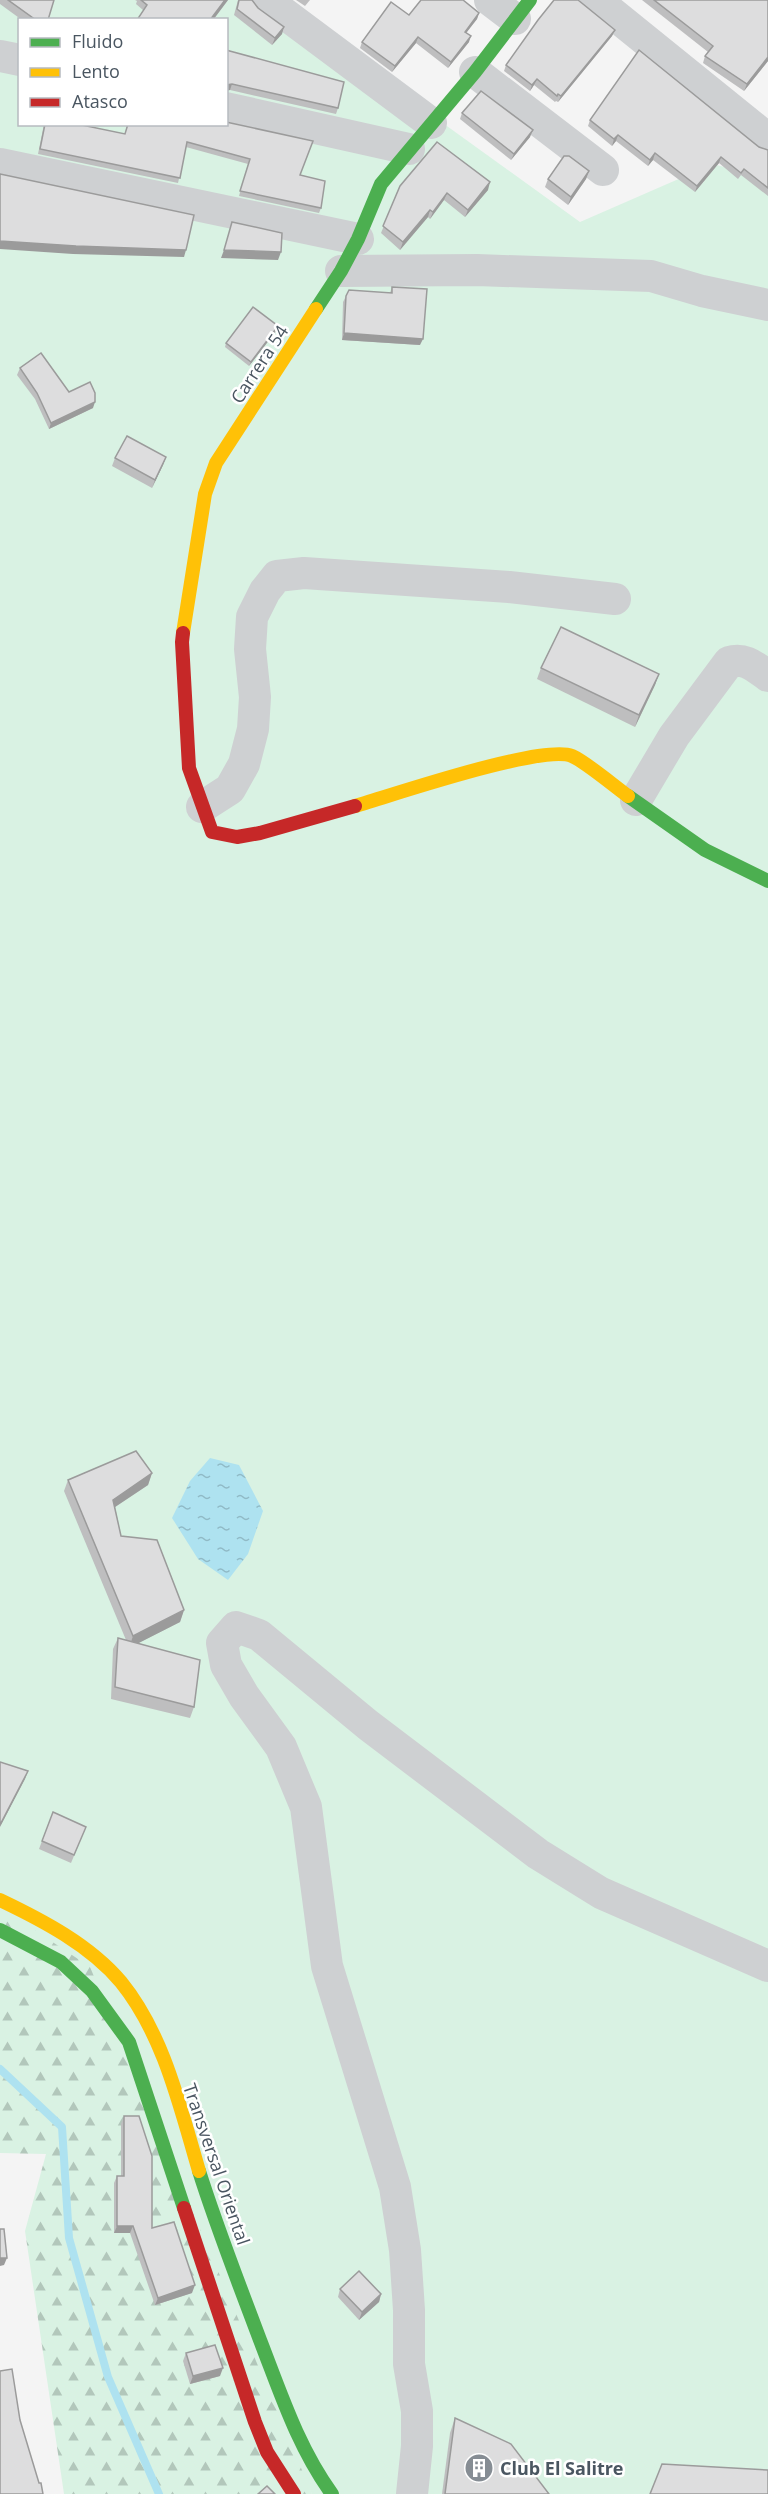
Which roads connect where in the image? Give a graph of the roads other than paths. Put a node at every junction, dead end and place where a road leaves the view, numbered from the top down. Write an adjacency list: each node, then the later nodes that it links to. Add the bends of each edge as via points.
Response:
1 (266, 0): 9 (street)
2 (490, 0): 4 (street)
3 (596, 0): 10 (street)
4 (523, 10): 7 (street, Carrera 54)
5 (0, 56): 6 (street)
6 (18, 60)
7 (475, 72): 9 (street, Carrera 54); 13 (street)
8 (228, 108): 11 (street)
9 (431, 123): 11 (street, Carrera 54)
10 (768, 138)
11 (409, 149): 14 (street, Carrera 54, via 381,184)
12 (0, 164): 14 (street)
13 (603, 170)
14 (358, 239): 15 (street, Carrera 54)
15 (341, 271): 16 (street, via 477,270 651,276); 20 (street, Carrera 54, via 216,463 205,494 182,642 189,768)
16 (768, 304)
17 (615, 599): 20 (street, via 509,587 304,573 277,576 252,617 254,729 244,764 230,789)
18 (768, 676): 19 (street, via 748,662 729,662 674,736)
19 (636, 800): 20 (street, Carrera 54, via 572,756 552,753 521,758 237,837 212,832); 21 (street, via 705,850)
20 (202, 807)
21 (768, 881)
22 (0, 1900): 26 (street, Transversal Oriental, via 92,1956 120,1982 148,2021 211,2207 297,2437)
23 (0, 1930): 25 (street, via 60,1962 97,1997 129,2042 255,2422 267,2452)
24 (768, 1966): 27 (street, via 601,1893 538,1854 259,1635 236,1627 222,1643 226,1665 281,1747 306,1807 327,1966 396,2187 405,2250 409,2364 417,2410)
25 (294, 2494)
26 (332, 2494)
27 (412, 2494)

